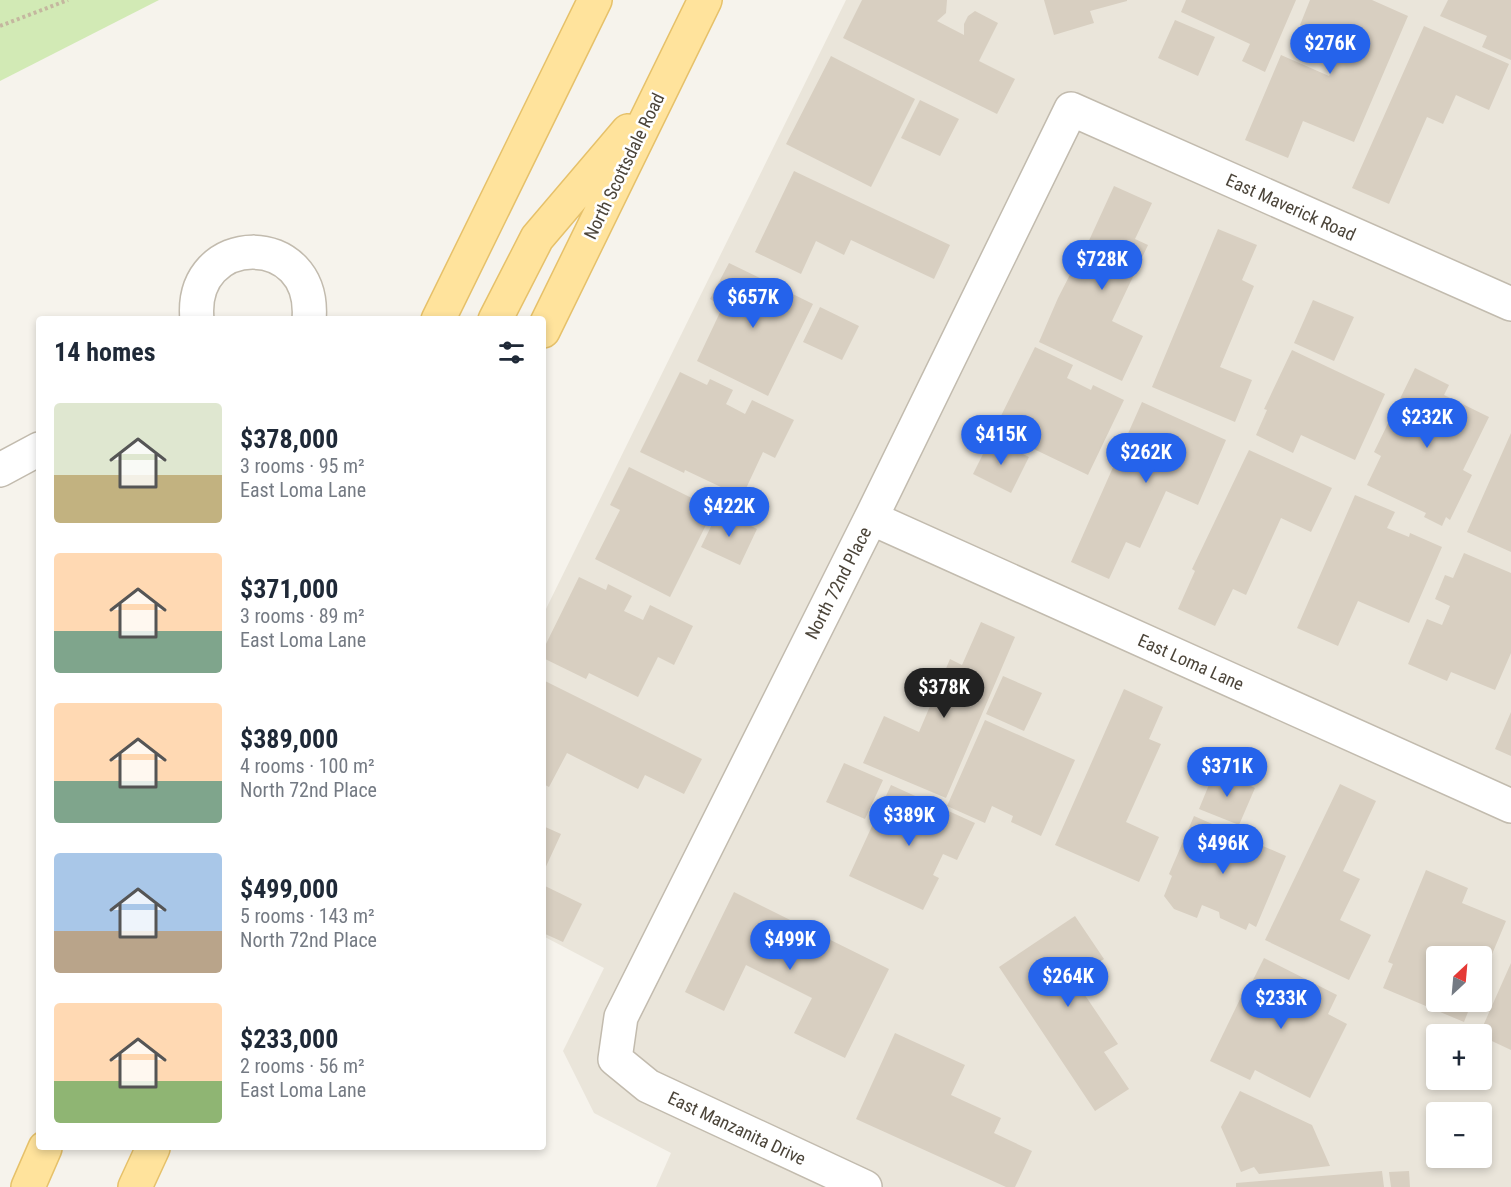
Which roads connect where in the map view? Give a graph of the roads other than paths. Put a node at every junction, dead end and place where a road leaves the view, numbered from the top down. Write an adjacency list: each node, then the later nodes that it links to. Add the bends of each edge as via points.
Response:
1 (596, 0): 8 (main road)
2 (705, 0): 3 (main road, North Scottsdale Road)
3 (660, 93): 9 (main road, via 537,238); 10 (main road, North Scottsdale Road)
4 (1071, 110): 5 (street, East Maverick Road); 13 (street, North 72nd Place)
5 (1511, 304)
6 (197, 316): 7 (street, via 195,303 211,269 225,258 243,252 262,252 295,269 306,285)
7 (309, 316)
8 (440, 316)
9 (497, 316)
10 (546, 325)
11 (36, 451): 12 (street)
12 (0, 470)
13 (871, 518): 14 (street, East Loma Lane); 15 (street, North 72nd Place, via 621,1017)
14 (1511, 806)
15 (615, 1059): 20 (street, East Manzanita Drive, via 648,1086)
16 (44, 1150): 18 (main road)
17 (152, 1150): 19 (main road)
18 (28, 1187)
19 (135, 1187)
20 (865, 1187)

